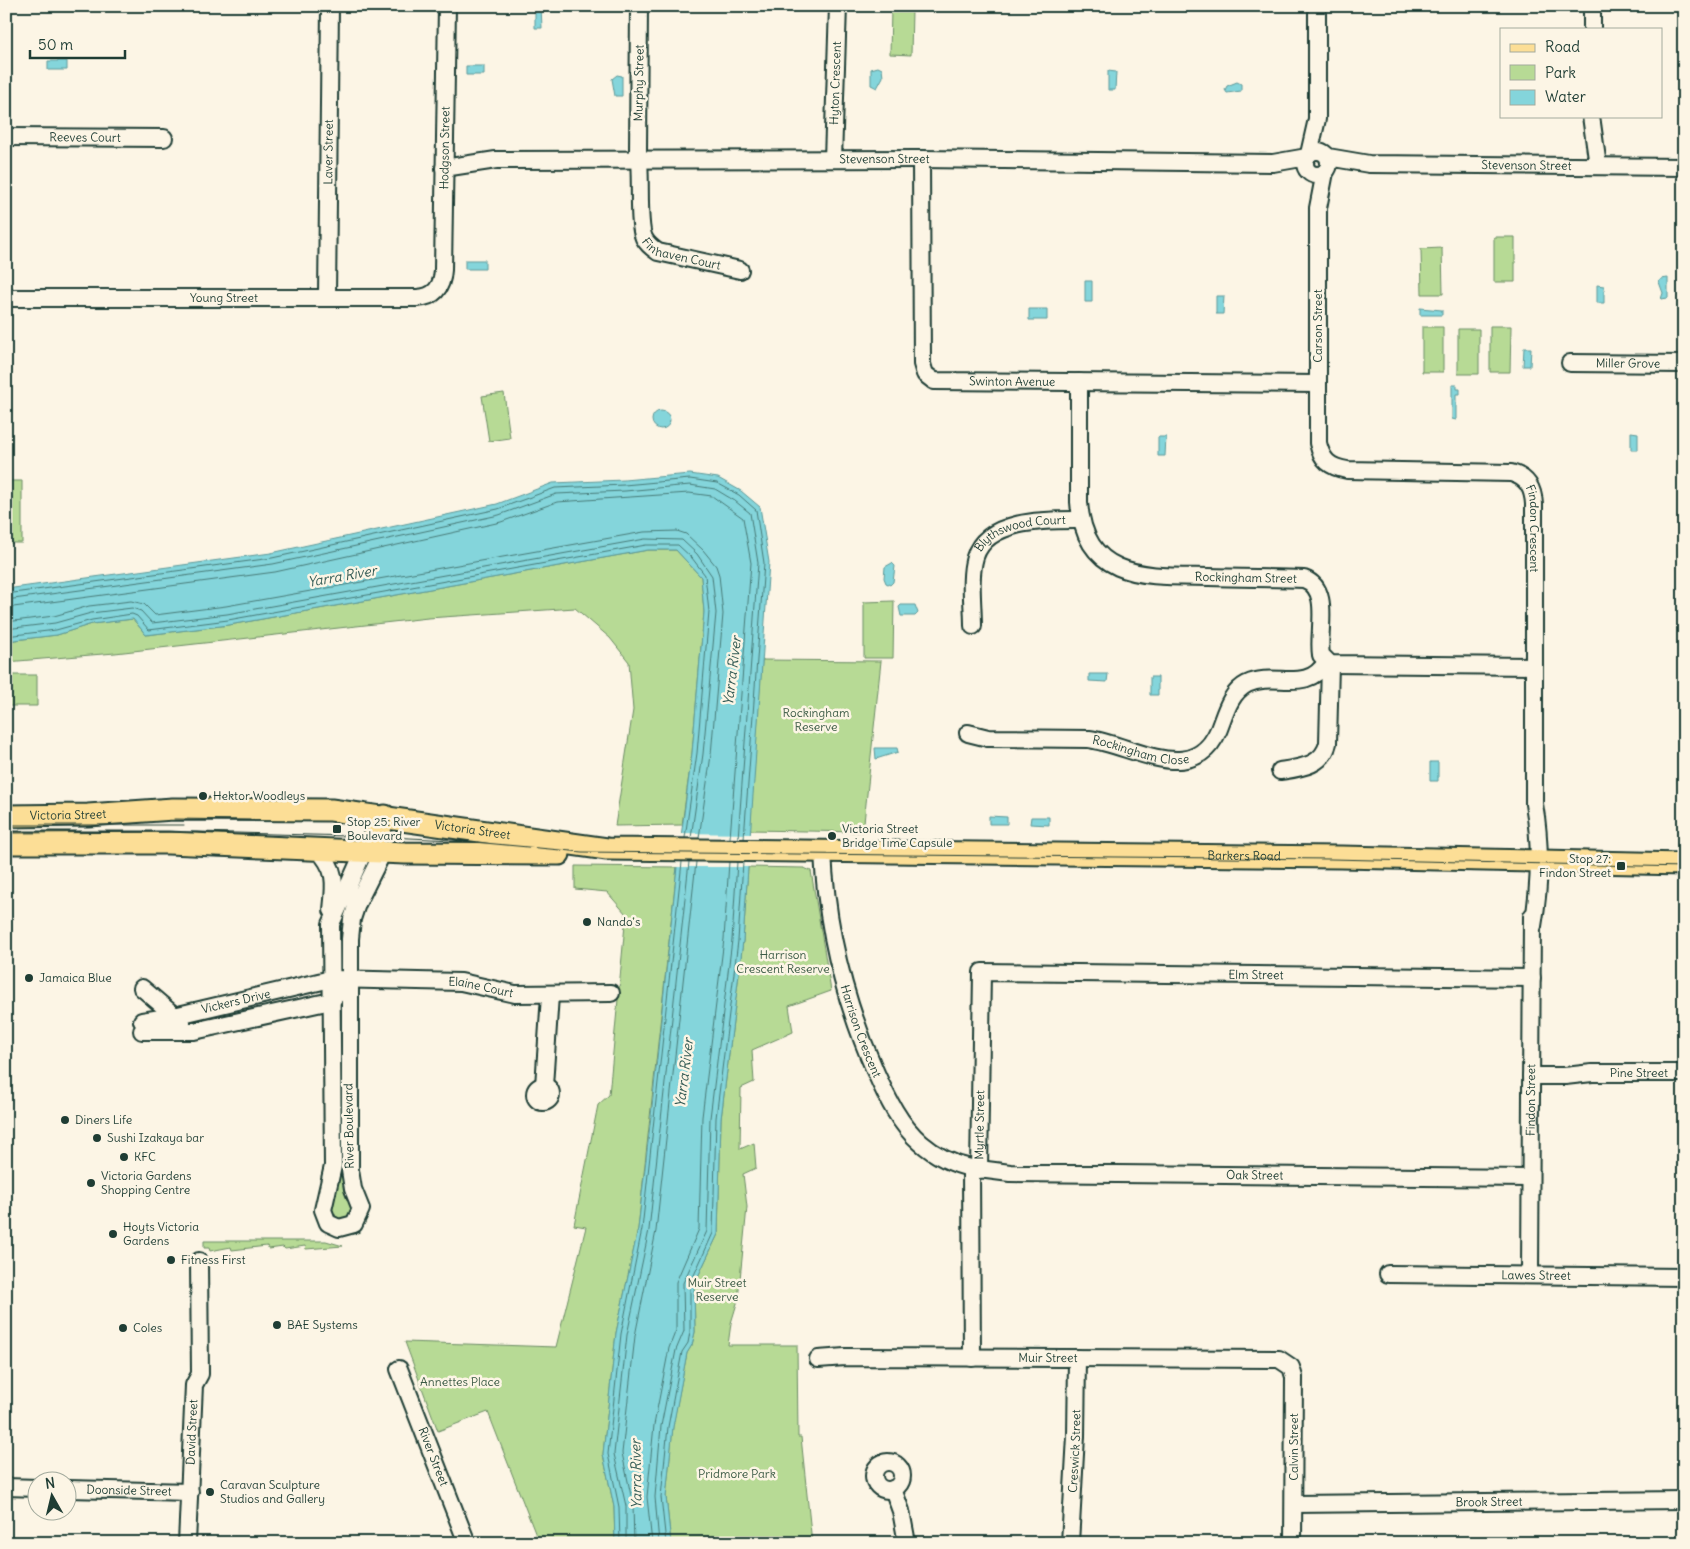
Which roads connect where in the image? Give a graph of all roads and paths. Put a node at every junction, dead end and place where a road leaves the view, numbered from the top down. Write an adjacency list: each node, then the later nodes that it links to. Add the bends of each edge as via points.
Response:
1 (330, 6): 21 (street, Laver Street)
2 (446, 6): 13 (street, Hodgson Street)
3 (640, 6): 14 (street, Murphy Street)
4 (838, 6): 11 (street, Hyton Crescent)
5 (1317, 6): 15 (street, Carson Street)
6 (1592, 6): 7 (street)
7 (1592, 28)
8 (1591, 118): 16 (street)
9 (6, 137): 10 (street, Reeves Court)
10 (164, 138)
11 (833, 159): 12 (street, Stevenson Street); 14 (street, Stevenson Street)
12 (921, 159): 15 (street, Stevenson Street); 24 (street, Swinton Avenue, via 922,364 925,374 940,382)
13 (444, 160): 14 (street, Stevenson Street); 19 (street, Hodgson Street, via 443,270)
14 (640, 160): 18 (street, Finhaven Court, via 642,228 649,246 658,252)
15 (1317, 163): 16 (street, Stevenson Street); 25 (street, Carson Street)
16 (1590, 166): 17 (street, Stevenson Street)
17 (1684, 167)
18 (740, 270)
19 (439, 289): 21 (street, Young Street, via 423,298)
20 (6, 298): 21 (street, Young Street)
21 (327, 298)
22 (1570, 363): 23 (street, Miller Grove)
23 (1684, 364)
24 (1079, 382): 25 (street, Swinton Avenue); 27 (street, Rockingham Street)
25 (1318, 384): 26 (street, Carson Street)
26 (1318, 443): 30 (street, Findon Crescent, via 1328,464 1347,470 1503,472 1524,479 1532,489 1534,504)
27 (1081, 520): 28 (street, Blythswood Court, via 1018,524 1002,530 984,544 977,551 973,566); 29 (street, Rockingham Street, via 1090,540 1104,558 1124,571 1310,581 1320,594 1320,650)
28 (973, 626)
29 (1328, 663): 30 (street); 31 (street, Rockingham Close, via 1309,679 1260,680 1245,685 1230,702 1212,743 1190,758 1153,758 1089,739 988,738); 32 (street, Rockingham Street, via 1328,743 1325,754 1311,764)
30 (1534, 666): 40 (street, Findon Crescent, via 1534,804 1530,827)
31 (968, 733)
32 (1280, 771)
33 (6, 816): 34 (main road, Victoria Street, via 88,816 184,809 325,810)
34 (392, 817): 37 (main road, Victoria Street, via 502,836); 39 (main road, via 391,831)
35 (6, 843): 36 (main road, Victoria Street, via 168,843)
36 (317, 849): 39 (main road, Victoria Street); 42 (street, River Boulevard, via 333,873)
37 (607, 849): 38 (main road, Victoria Street); 39 (main road, Victoria Street, via 550,855)
38 (814, 851): 40 (main road, Barkers Road); 61 (street, Harrison Crescent, via 852,1017 882,1087 919,1142 950,1162)
39 (373, 852): 42 (street, River Boulevard); 46 (street, River Boulevard, via 352,919)
40 (1534, 861): 41 (main road, Barkers Road); 44 (street, Findon Street)
41 (1684, 864)
42 (331, 924): 45 (street, River Boulevard)
43 (982, 972): 44 (street, Elm Street); 61 (street, Myrtle Street)
44 (1532, 978): 58 (street, Findon Street)
45 (331, 979): 46 (street, Vickers Drive); 50 (street, Vickers Drive); 51 (street, River Boulevard)
46 (350, 980): 49 (street, Elaine Court, via 461,982 510,994); 51 (street); 56 (street, River Boulevard)
47 (142, 988): 52 (street)
48 (610, 993): 49 (street, Elaine Court)
49 (550, 995): 60 (street)
50 (236, 1001): 52 (street, Vickers Drive); 53 (street)
51 (331, 1001): 53 (street, Vickers Drive); 55 (street, River Boulevard)
52 (176, 1016): 54 (street, via 183,1023 205,1019); 54 (street, Vickers Drive, via 142,1026 192,1031)
53 (241, 1020): 54 (street, Vickers Drive)
54 (217, 1026)
55 (332, 1030): 56 (street); 57 (street, River Boulevard)
56 (348, 1030): 57 (street, River Boulevard)
57 (340, 1067): 57 (street, River Boulevard, via 350,1174 361,1209 355,1222 342,1228 328,1223 323,1210 332,1166)
58 (1531, 1072): 59 (street, Pine Street, via 1565,1076); 62 (street, Findon Street)
59 (1684, 1073)
60 (544, 1086)
61 (975, 1170): 62 (street, Oak Street); 67 (street, Myrtle Street)
62 (1530, 1178): 65 (street, Findon Street)
63 (199, 1261): 76 (street, David Street, via 200,1374 194,1385)
64 (1388, 1274): 65 (street, Lawes Street)
65 (1530, 1275): 66 (street, Lawes Street)
66 (1684, 1277)
67 (972, 1358): 68 (street, Muir Street); 69 (street, Muir Street)
68 (1077, 1358): 70 (street, Muir Street); 82 (street, Creswick Street)
69 (818, 1359)
70 (1279, 1359): 78 (street, Calvin Street, via 1291,1367 1294,1377)
71 (399, 1369): 80 (street, River Street)
72 (6, 1487): 73 (street)
73 (28, 1488)
74 (78, 1489): 76 (street, Doonside Street)
75 (893, 1489): 81 (street)
76 (190, 1492): 79 (street, David Street)
77 (1684, 1500): 78 (street, Brook Street)
78 (1294, 1504): 83 (street, Calvin Street)
79 (187, 1543)
80 (466, 1543)
81 (907, 1543)
82 (1070, 1543)
83 (1293, 1543)

